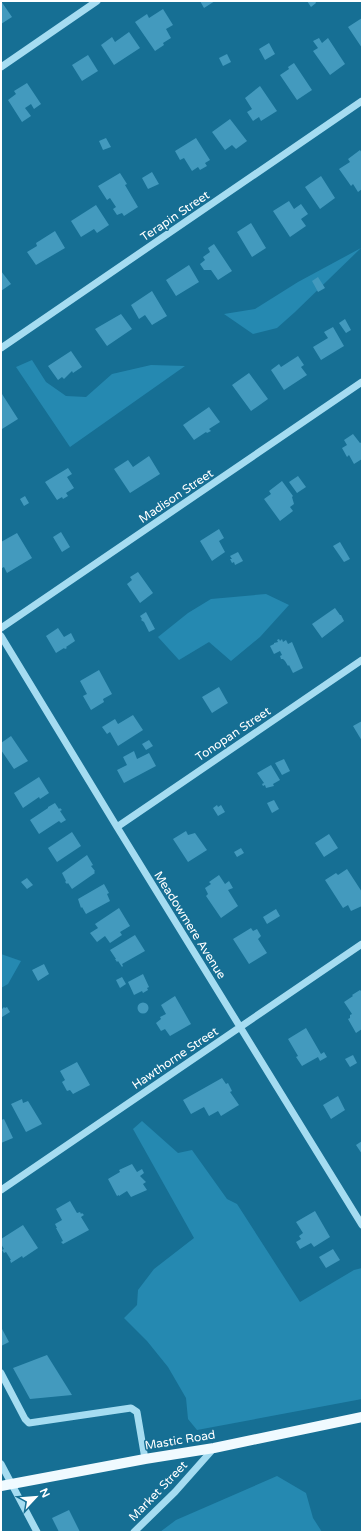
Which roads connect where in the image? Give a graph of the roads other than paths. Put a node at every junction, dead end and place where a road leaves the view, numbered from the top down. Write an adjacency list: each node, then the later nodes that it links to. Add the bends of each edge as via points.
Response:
1 (97, 1): 2 (street)
2 (1, 67)
3 (362, 101): 4 (street, Terapin Street)
4 (1, 348)
5 (362, 382): 6 (street, Madison Street)
6 (1, 628)
7 (1, 636): 9 (street, Meadowmere Avenue)
8 (362, 660): 9 (street, Tonopan Street)
9 (117, 827): 11 (street, Meadowmere Avenue)
10 (362, 944): 11 (street, Hawthorne Street)
11 (240, 1027): 12 (street, Hawthorne Street); 13 (street, Meadowmere Avenue)
12 (1, 1190)
13 (362, 1224)
14 (1, 1373): 17 (street, via 29,1423 131,1408 137,1412)
15 (362, 1417): 16 (main road, Mastic Road)
16 (214, 1448): 17 (main road, Mastic Road); 22 (street, Market Street, via 175,1492)
17 (145, 1459): 19 (main road, Mastic Road)
18 (1, 1464): 19 (street)
19 (12, 1484): 20 (main road, Mastic Road); 21 (street)
20 (1, 1486)
21 (37, 1532)
22 (134, 1532)

